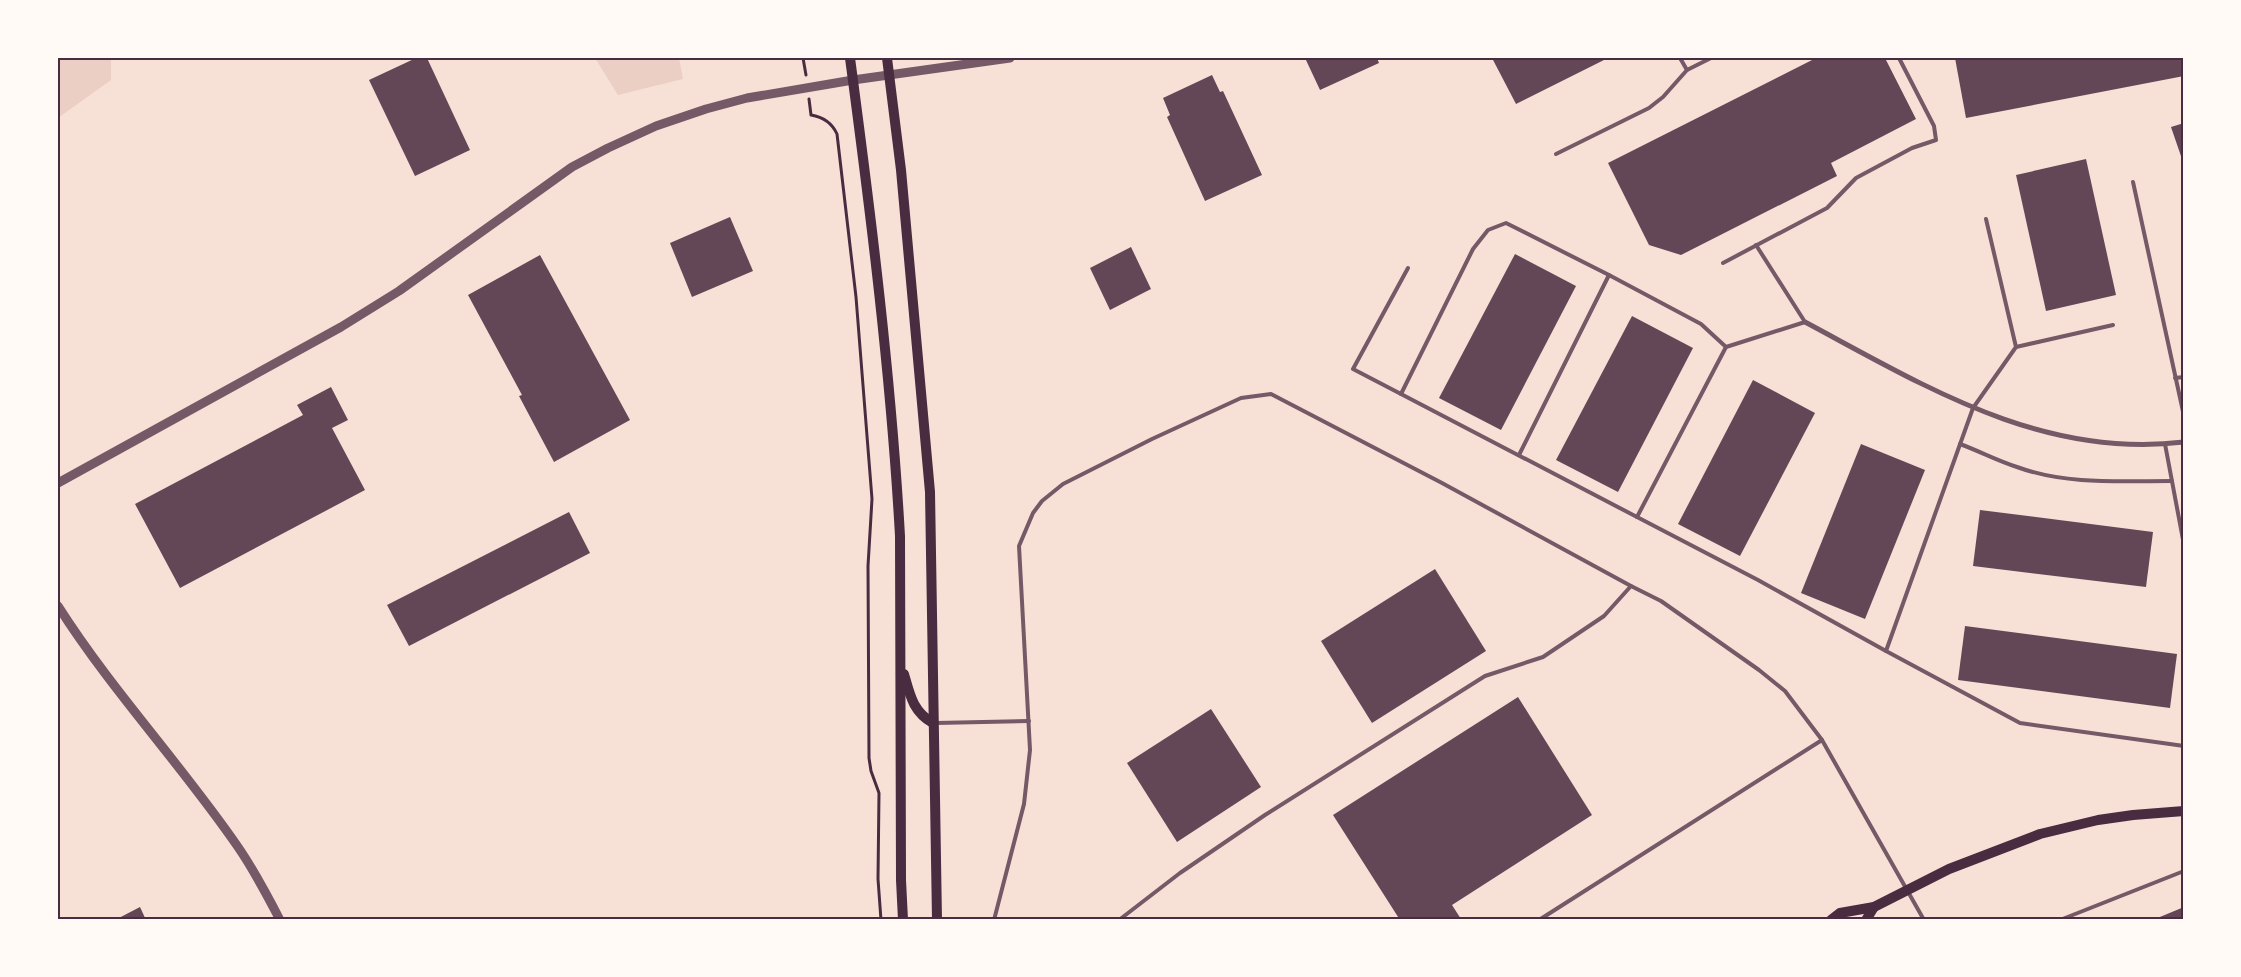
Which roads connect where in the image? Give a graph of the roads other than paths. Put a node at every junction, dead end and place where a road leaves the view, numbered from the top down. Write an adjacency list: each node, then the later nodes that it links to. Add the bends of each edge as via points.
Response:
1 (850, 58): 9 (main road)
2 (887, 58): 8 (main road)
3 (1010, 58): 8 (street)
4 (1680, 58): 7 (lane)
5 (1711, 58): 7 (lane)
6 (1899, 58): 13 (lane, via 1934,126 1936,140 1912,148 1856,178 1827,208)
7 (1686, 70): 10 (lane, via 1649,108)
8 (890, 75): 9 (street); 39 (main road, via 930,492)
9 (853, 80): 31 (street, via 747,98 714,107 656,126 608,148 572,167 400,291); 37 (main road, via 894,450 900,536)
10 (1556, 154)
11 (2132, 182): 22 (lane)
12 (1986, 219): 20 (lane)
13 (1756, 245): 14 (lane); 17 (lane)
14 (1723, 263)
15 (1408, 268): 23 (lane, via 1353,369)
16 (1609, 275): 19 (lane, via 1701,324); 23 (lane, via 1506,224 1488,230 1473,249); 29 (lane)
17 (1805, 322): 19 (lane); 24 (street)
18 (2113, 325): 20 (lane)
19 (1726, 347): 32 (lane)
20 (2016, 347): 24 (lane)
21 (2184, 377): 22 (lane)
22 (2175, 378): 25 (lane)
23 (1401, 394): 29 (lane)
24 (1973, 408): 27 (lane); 28 (street, via 2029,428 2077,440 2125,445)
25 (2184, 416)
26 (2184, 442): 28 (street)
27 (1960, 444): 30 (lane, via 2018,468 2056,476 2092,482); 36 (lane)
28 (2165, 444): 30 (lane)
29 (1519, 455): 32 (lane)
30 (2172, 481): 33 (lane)
31 (58, 483)
32 (1637, 517): 36 (lane)
33 (2184, 545)
34 (1631, 586): 38 (lane, via 1284,400 1271,394 1241,398 1063,484 1033,513 1019,546); 40 (lane, via 1661,601 1772,680 1785,691); 50 (lane, via 1604,616 1543,657 1485,676 1265,815 1180,873)
35 (58, 606): 46 (street, via 101,669 238,846)
36 (1886, 651): 41 (lane, via 2020,723)
37 (900, 664): 39 (main road, via 915,707); 47 (main road)
38 (1029, 721): 39 (lane); 49 (lane, via 1030,750 1024,804)
39 (933, 723): 48 (main road)
40 (1822, 740): 44 (lane); 51 (lane)
41 (2184, 746)
42 (2184, 811): 44 (main road, via 2098,820 2050,831 1977,857)
43 (2184, 871): 55 (lane)
44 (1907, 889): 45 (main road); 54 (lane)
45 (1874, 907): 52 (main road, via 1840,914); 53 (main road)
46 (280, 920)
47 (903, 920)
48 (937, 920)
49 (994, 920)
50 (1119, 920)
51 (1539, 920)
52 (1830, 920)
53 (1866, 920)
54 (1924, 920)
55 (2060, 920)

